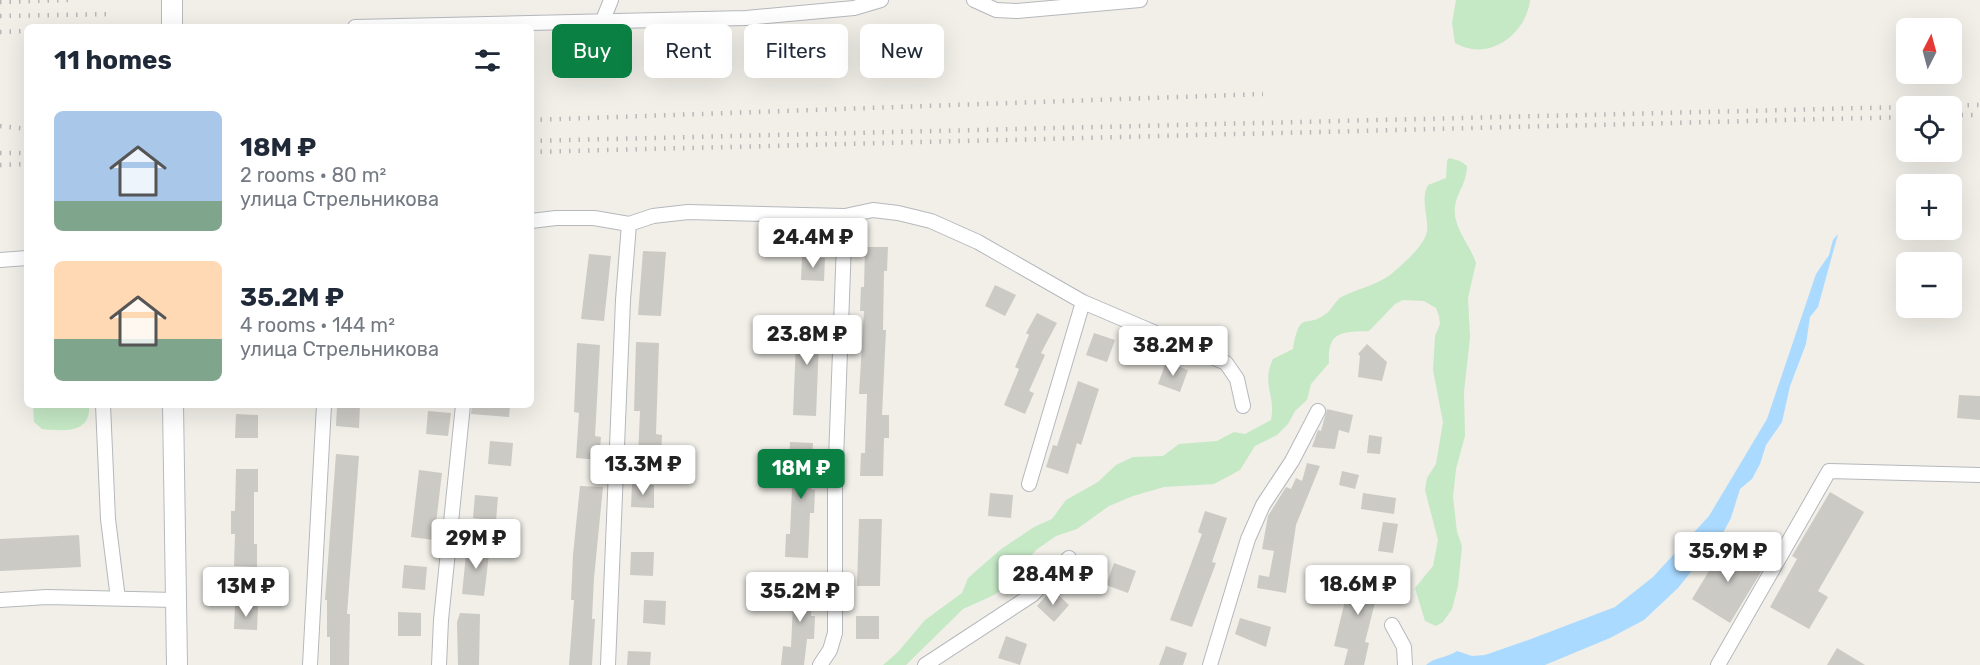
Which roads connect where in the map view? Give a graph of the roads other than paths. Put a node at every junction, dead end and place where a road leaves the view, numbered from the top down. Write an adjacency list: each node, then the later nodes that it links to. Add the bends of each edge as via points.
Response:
1 (172, 0): 7 (main road)
2 (611, 0): 6 (street)
3 (881, 0): 6 (street, via 854,8 746,18)
4 (974, 0): 5 (street, via 996,10)
5 (1140, 0)
6 (603, 20): 8 (street)
7 (172, 24)
8 (461, 24)
9 (845, 216): 11 (street, via 688,212 653,216); 14 (street, via 873,210 931,221 978,242); 32 (street, via 835,487 835,633)
10 (534, 221): 11 (street, via 594,218)
11 (629, 224): 31 (street)
12 (24, 258): 13 (street)
13 (0, 260)
14 (1083, 302): 15 (street, via 1226,363 1238,379); 22 (street)
15 (1243, 406)
16 (103, 408): 24 (street, via 108,519)
17 (173, 408): 26 (main road)
18 (324, 408): 29 (street)
19 (463, 408): 30 (street)
20 (1318, 411): 34 (street, via 1263,505 1248,540)
21 (1980, 475): 36 (street, via 1829,471)
22 (1029, 484)
23 (1070, 558): 33 (street, via 1032,595)
24 (118, 599): 25 (street); 26 (street)
25 (0, 600)
26 (175, 600): 28 (main road)
27 (1392, 625): 35 (street, via 1404,647)
28 (177, 665)
29 (310, 665)
30 (439, 665)
31 (608, 665)
32 (820, 665)
33 (925, 665)
34 (1210, 665)
35 (1405, 665)
36 (1718, 665)

